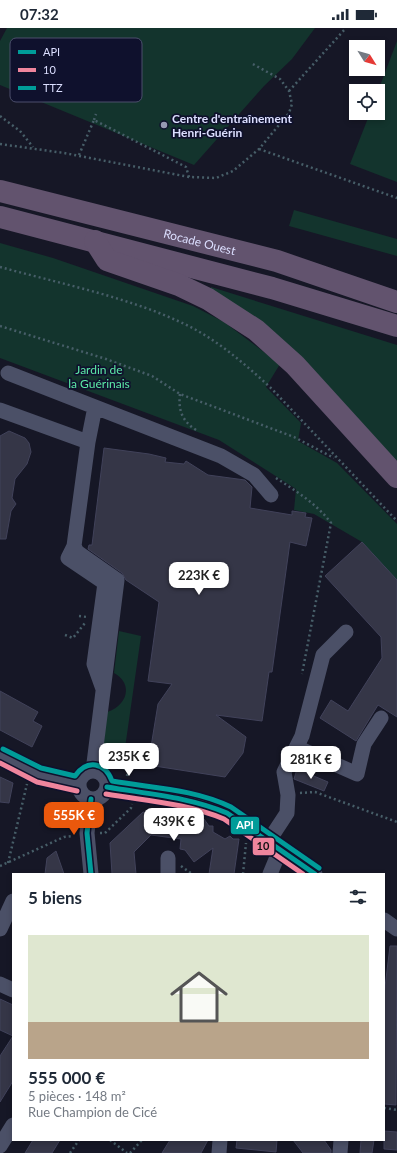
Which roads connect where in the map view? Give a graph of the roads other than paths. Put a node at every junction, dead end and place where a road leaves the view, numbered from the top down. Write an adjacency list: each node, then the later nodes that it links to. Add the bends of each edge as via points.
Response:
1 (0, 191): 4 (highway, Rocade Ouest, via 277,261)
2 (0, 217): 3 (highway, Rocade Ouest)
3 (95, 241): 5 (highway, Rocade Ouest, via 272,288); 10 (highway, via 107,260 179,285 208,299 256,330 295,365)
4 (397, 302)
5 (397, 326)
6 (8, 373): 7 (street)
7 (95, 407): 9 (street); 11 (street, via 221,456 254,475)
8 (0, 410): 9 (street)
9 (88, 442): 12 (street)
10 (397, 477)
11 (271, 495)
12 (74, 546): 14 (street, via 68,558 104,583 94,664); 14 (street, via 76,552 117,580)
13 (346, 632): 16 (street, via 323,655 302,736)
14 (103, 689): 18 (street)
15 (382, 718): 16 (street, via 364,744 357,774)
16 (297, 746): 22 (street, via 284,772 288,794 287,813)
17 (0, 756): 19 (street, via 46,777)
18 (93, 767): 19 (street, via 81,777); 20 (street, via 103,776)
19 (79, 784): 21 (street, via 82,794)
20 (107, 787): 21 (street, via 104,794); 22 (street, via 211,805 227,813)
21 (91, 799): 24 (street, via 87,833)
22 (274, 846): 26 (street); 27 (street)
23 (168, 858): 25 (street)
24 (91, 873)
25 (168, 873)
26 (270, 873)
27 (314, 873)
28 (12, 903): 30 (street)
29 (385, 921): 31 (street)
30 (0, 929)
31 (397, 929)
32 (0, 984): 33 (street)
33 (12, 990)
34 (12, 1127): 37 (street)
35 (220, 1141): 38 (street)
36 (341, 1141): 39 (street)
37 (0, 1146)
38 (219, 1153)
39 (340, 1153)

